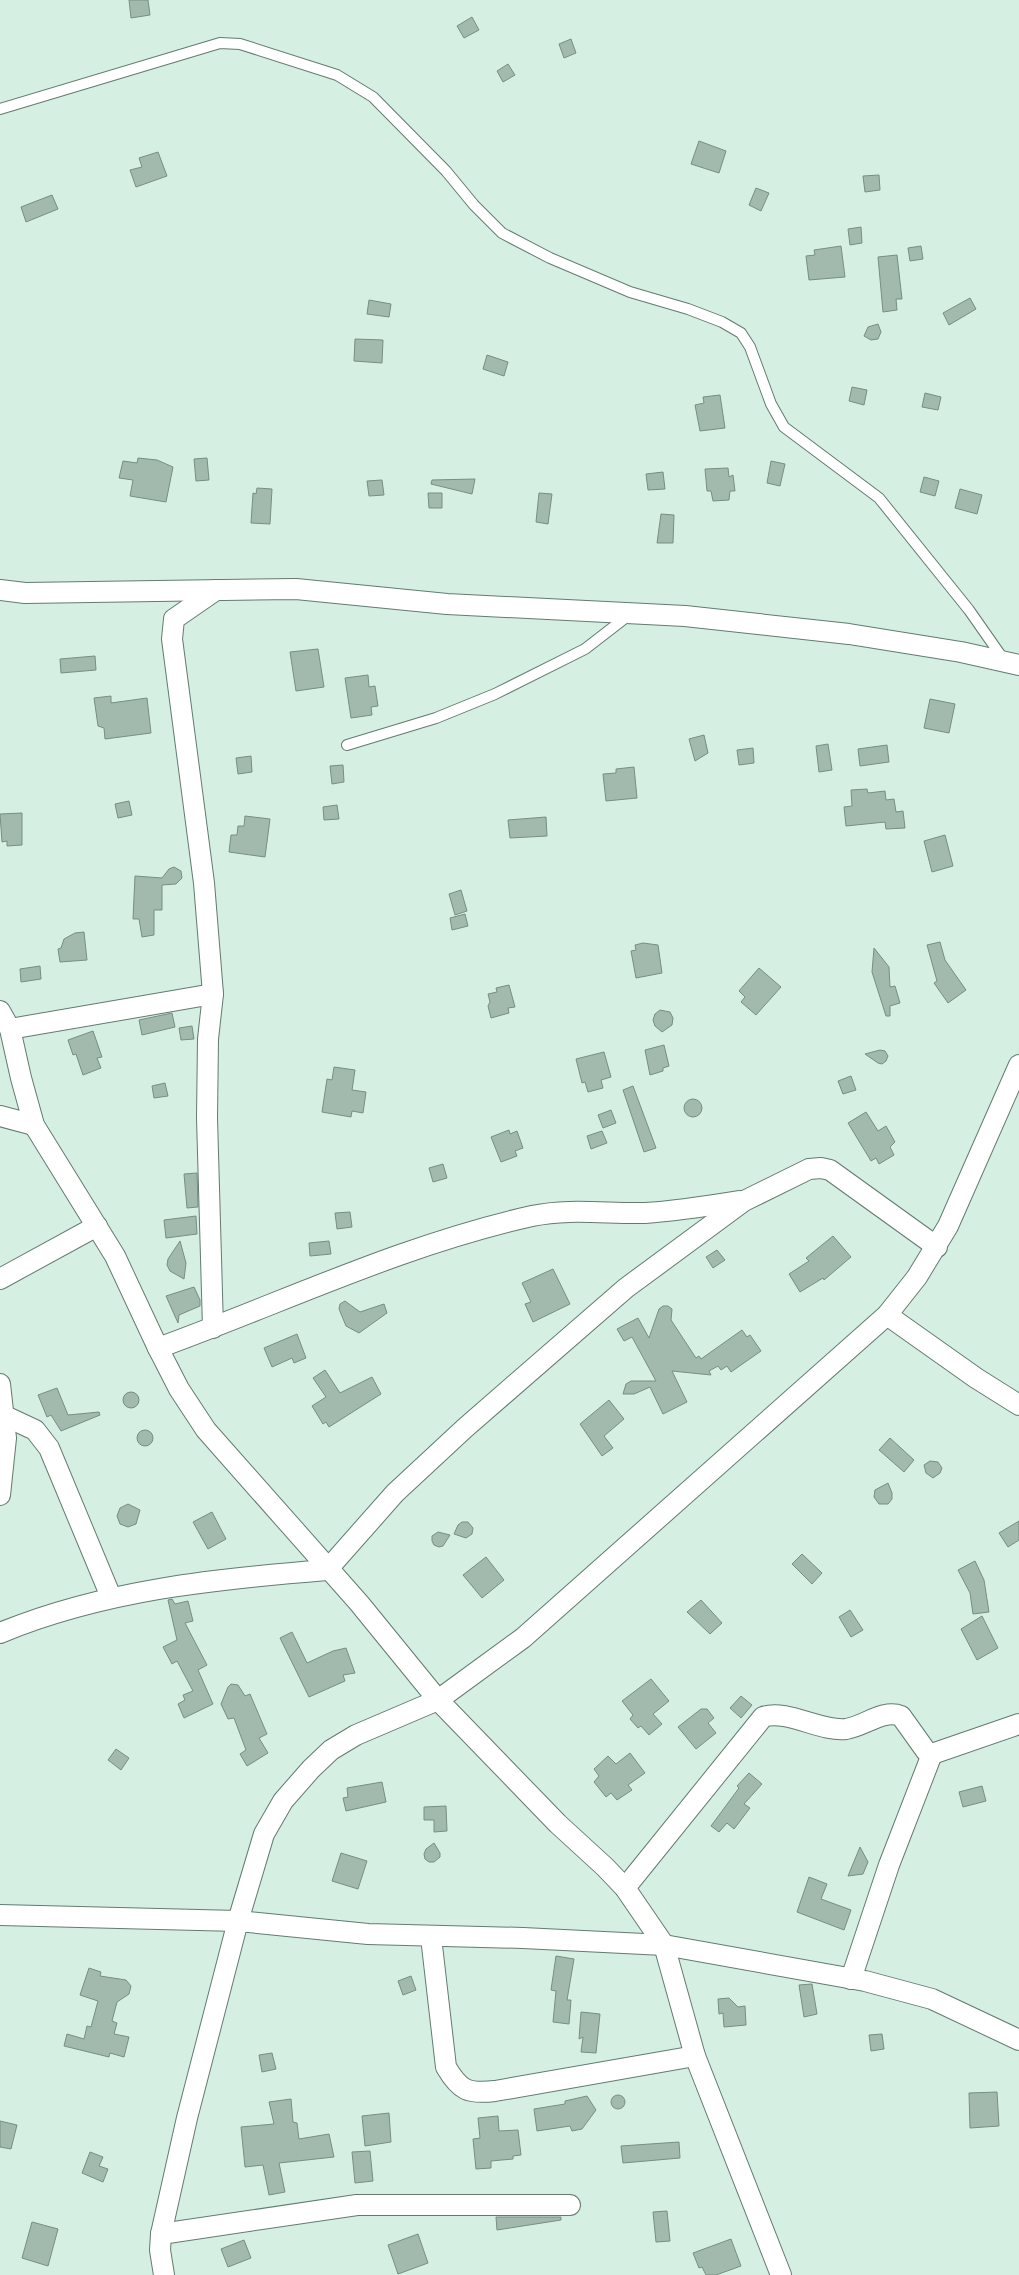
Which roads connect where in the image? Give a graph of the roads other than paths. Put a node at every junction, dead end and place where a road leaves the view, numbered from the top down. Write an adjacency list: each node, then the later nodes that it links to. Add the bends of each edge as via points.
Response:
1 (0, 109): 5 (lane, via 220,43 240,44 337,75 373,97 502,233 550,258 630,292 688,309 741,333 784,427 879,498)
2 (0, 590): 3 (street, via 25,593)
3 (216, 590): 4 (street, via 296,589 447,604); 7 (street, via 174,619 172,639 203,874)
4 (632, 613): 5 (street, via 849,634); 6 (lane, via 585,649 495,694 436,718)
5 (1013, 664)
6 (346, 745)
7 (213, 994): 9 (street); 18 (street, via 208,1039 207,1118)
8 (0, 1011): 9 (street)
9 (10, 1028): 12 (street)
10 (1019, 1065): 15 (street)
11 (0, 1116): 12 (street)
12 (34, 1125): 14 (street)
13 (744, 1201): 15 (street, via 809,1169 830,1170); 18 (street, via 644,1213 577,1212 534,1216 447,1238); 24 (street, via 626,1288 465,1428 395,1494)
14 (96, 1226): 16 (street); 19 (street, via 115,1256)
15 (937, 1247): 17 (street)
16 (0, 1279)
17 (887, 1315): 21 (street); 27 (street, via 522,1638)
18 (213, 1328): 19 (street)
19 (158, 1348): 24 (street, via 179,1389 206,1430)
20 (0, 1384): 22 (street)
21 (1019, 1405)
22 (5, 1416): 23 (street); 25 (street, via 35,1430 49,1448)
23 (0, 1495)
24 (327, 1570): 25 (street, via 249,1576); 27 (street, via 359,1603)
25 (111, 1597): 26 (street, via 58,1611)
26 (0, 1633)
27 (438, 1700): 30 (street); 32 (street, via 356,1735 331,1750 310,1769 283,1801 264,1834)
28 (1019, 1724): 29 (street)
29 (932, 1754): 30 (street, via 926,1751 901,1716 895,1714 888,1713 862,1725 837,1729 775,1715 763,1716); 35 (street, via 889,1865)
30 (625, 1888): 34 (street)
31 (0, 1916): 32 (street)
32 (238, 1921): 33 (street); 39 (street)
33 (431, 1937): 34 (street); 37 (street, via 446,2067 467,2092 495,2091)
34 (664, 1945): 35 (street); 37 (street)
35 (851, 1979): 36 (street, via 932,1999)
36 (1019, 2040)
37 (695, 2056): 41 (street)
38 (570, 2205): 39 (street, via 358,2205)
39 (161, 2234): 40 (street)
40 (164, 2275)
41 (781, 2275)

